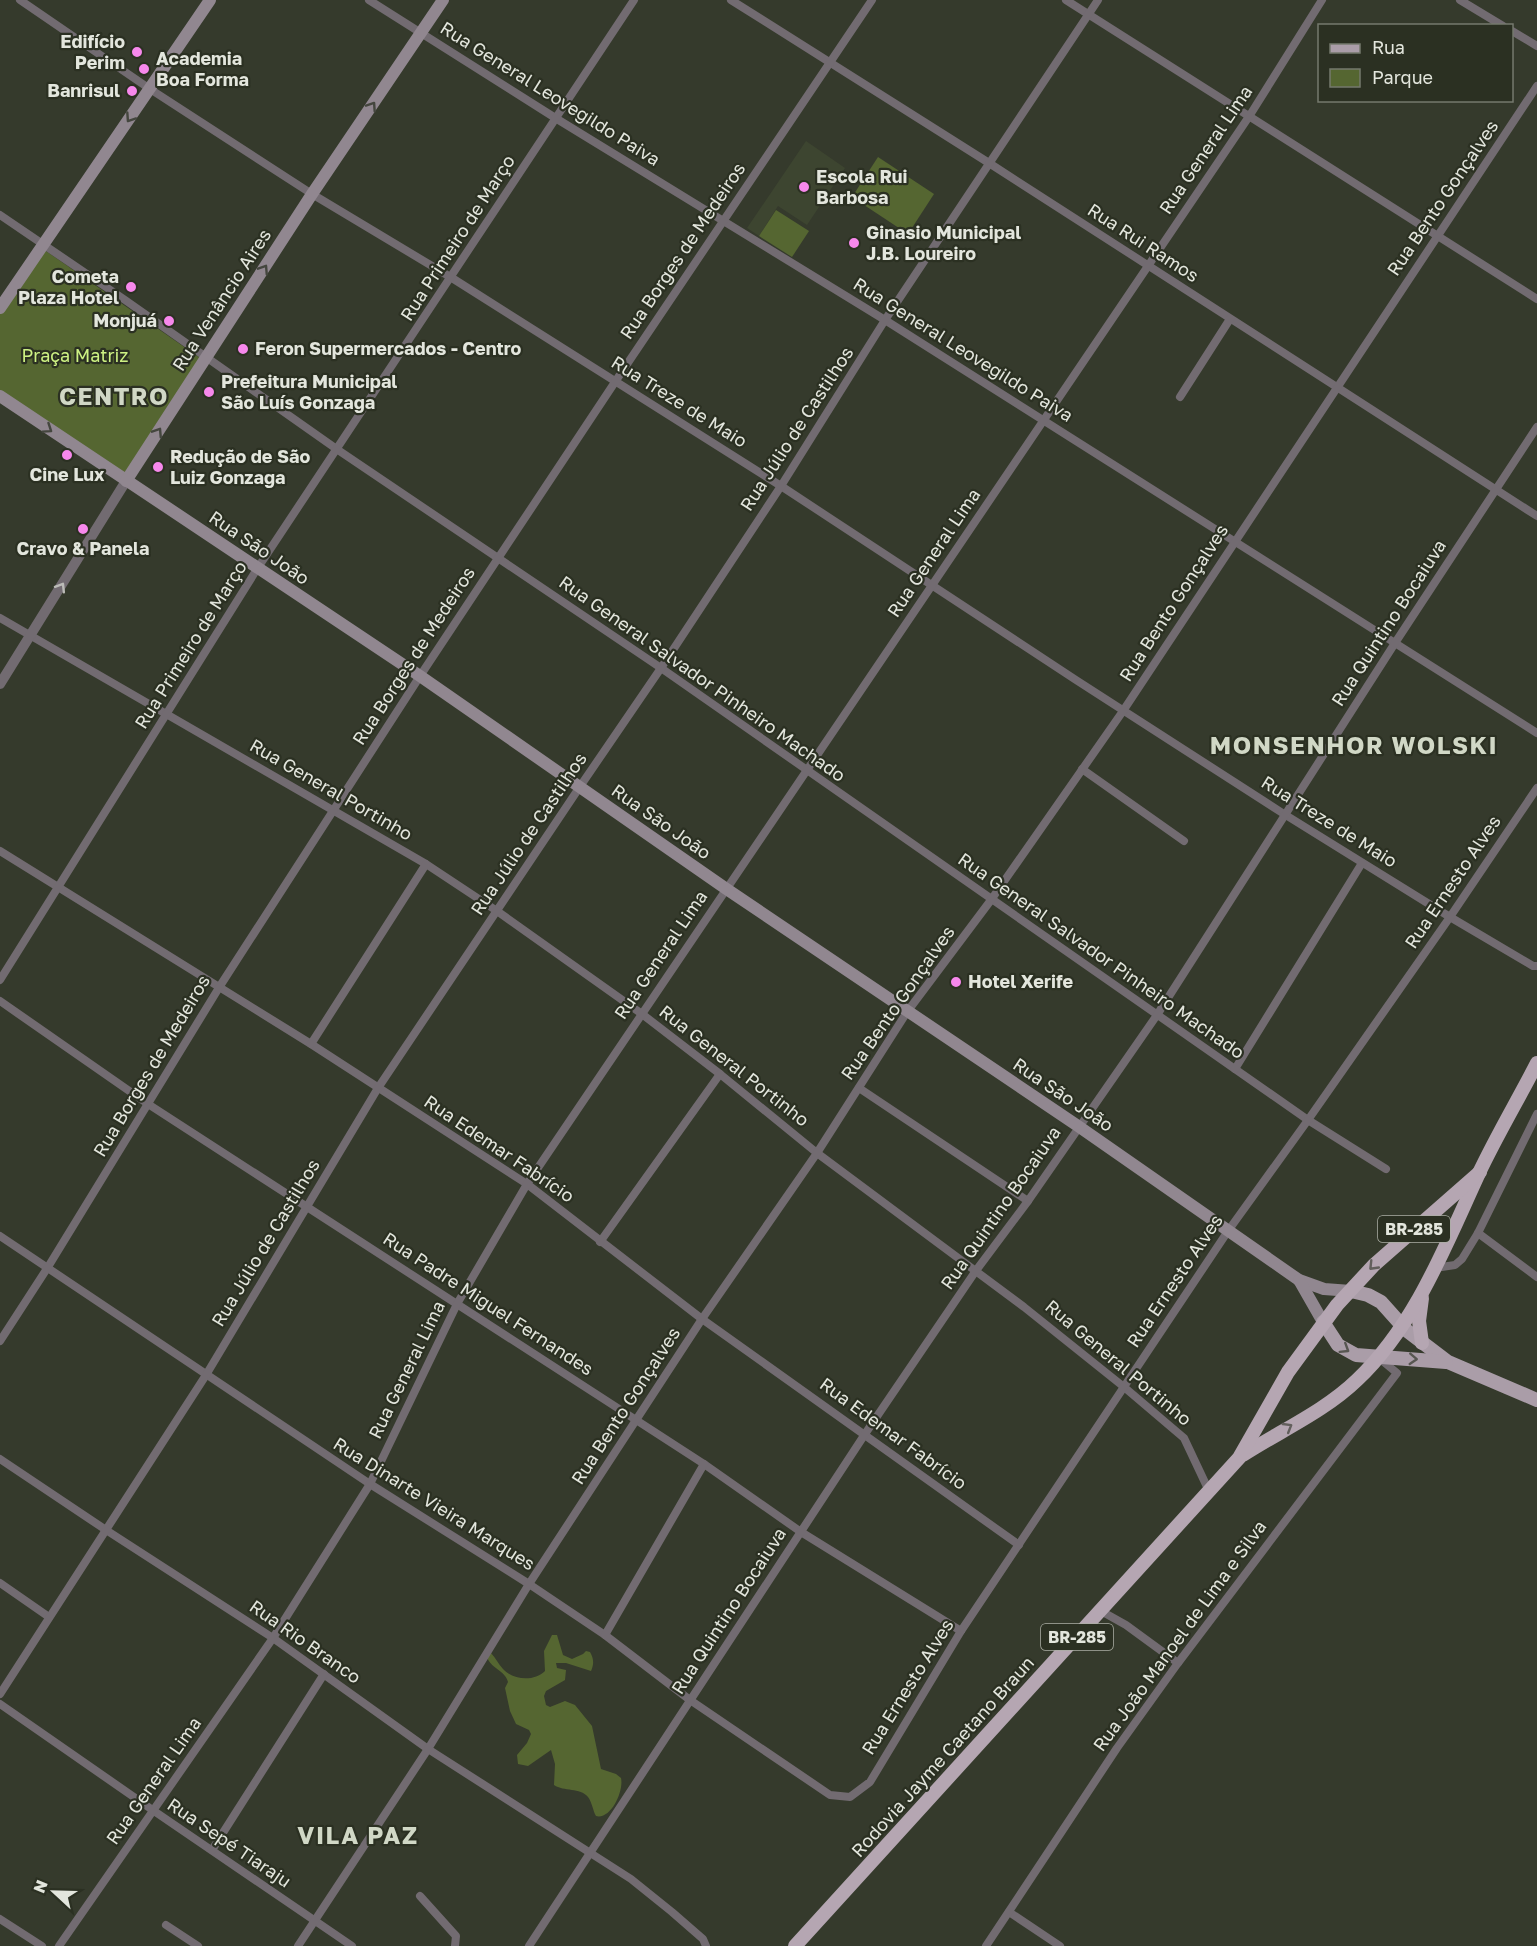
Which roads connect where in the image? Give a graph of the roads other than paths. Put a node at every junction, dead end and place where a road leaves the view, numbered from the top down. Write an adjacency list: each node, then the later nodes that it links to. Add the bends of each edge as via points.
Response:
1 (20, 0): 19 (street, Rua Treze de Maio)
2 (210, 0): 19 (main road)
3 (369, 0): 15 (street, Rua General Leovegildo Paiva)
4 (443, 0): 15 (main road, Rua Venâncio Aires)
5 (634, 0): 21 (street, Rua Primeiro de Março)
6 (731, 0): 17 (street, Rua Rui Ramos)
7 (872, 0): 17 (street, Rua Borges de Medeiros)
8 (1066, 0): 12 (street)
9 (1098, 0): 12 (street, Rua Júlio de Castilhos)
10 (1322, 0): 20 (street, Rua General Lima)
11 (1460, 0): 13 (street)
12 (1089, 14): 20 (street); 22 (street, Rua Júlio de Castilhos)
13 (1500, 24)
14 (1513, 32): 16 (street)
15 (421, 33): 21 (street, Rua General Leovegildo Paiva); 23 (main road, Rua Venâncio Aires, one-way to 15)
16 (1537, 46)
17 (829, 62): 22 (street, Rua Rui Ramos); 25 (street, Rua Borges de Medeiros)
18 (1537, 86): 26 (street, Rua Bento Gonçalves)
19 (150, 89): 23 (street, Rua Treze de Maio); 27 (main road, one-way to 27)
20 (1250, 115): 26 (street); 28 (street, Rua General Lima)
21 (557, 119): 25 (street, Rua General Leovegildo Paiva); 29 (street, Rua Primeiro de Março)
22 (989, 163): 28 (street, Rua Rui Ramos); 33 (street, Rua Júlio de Castilhos)
23 (312, 194): 29 (street, Rua Treze de Maio); 34 (main road, Rua Venâncio Aires, one-way to 23)
24 (0, 215): 27 (street, Rua General Salvador Pinheiro Machado)
25 (724, 222): 33 (street, Rua General Leovegildo Paiva); 35 (street, Rua Borges de Medeiros)
26 (1438, 235): 30 (street); 36 (street, Rua Bento Gonçalves)
27 (44, 244): 31 (main road); 34 (street, Rua General Salvador Pinheiro Machado)
28 (1149, 266): 32 (street, Rua Rui Ramos); 39 (street, Rua General Lima)
29 (452, 278): 35 (street, Rua Treze de Maio); 41 (street, Rua Primeiro de Março)
30 (1537, 299)
31 (0, 309)
32 (1230, 319): 36 (street, Rua Rui Ramos); 38 (street)
33 (885, 320): 39 (street, Rua General Leovegildo Paiva); 43 (street, Rua Júlio de Castilhos)
34 (207, 358): 41 (street, Rua General Salvador Pinheiro Machado); 42 (main road, Rua Venâncio Aires, one-way to 34)
35 (615, 382): 43 (street, Rua Treze de Maio); 47 (street, Rua Borges de Medeiros)
36 (1337, 387): 44 (street, Rua Rui Ramos); 46 (street, Rua Bento Gonçalves)
37 (0, 396): 42 (main road, Rua São João, one-way to 42)
38 (1180, 397)
39 (1044, 420): 46 (street, Rua General Leovegildo Paiva); 49 (street, Rua General Lima)
40 (1537, 427): 44 (street, Rua Quintino Bocaiuva)
41 (338, 450): 47 (street, Rua General Salvador Pinheiro Machado); 48 (street, Rua Primeiro de Março)
42 (126, 482): 48 (main road, Rua São João); 51 (street, Rua Venâncio Aires, one-way to 42)
43 (781, 486): 49 (street, Rua Treze de Maio); 53 (street, Rua Júlio de Castilhos)
44 (1496, 490): 45 (street, Rua Rui Ramos); 52 (street, Rua Quintino Bocaiuva)
45 (1537, 516)
46 (1235, 541): 52 (street, Rua General Leovegildo Paiva); 56 (street, Rua Bento Gonçalves)
47 (497, 559): 53 (street, Rua General Salvador Pinheiro Machado); 54 (street, Rua Borges de Medeiros)
48 (257, 569): 54 (main road, Rua São João); 57 (street, Rua Primeiro de Março)
49 (933, 585): 56 (street, Rua Treze de Maio); 60 (street, Rua General Lima)
50 (0, 618): 51 (street, Rua General Portinho)
51 (30, 637): 55 (street, Rua Venâncio Aires); 57 (street, Rua General Portinho)
52 (1395, 643): 58 (street, Rua General Leovegildo Paiva); 64 (street, Rua Quintino Bocaiuva)
53 (661, 668): 60 (street, Rua General Salvador Pinheiro Machado); 61 (street, Rua Júlio de Castilhos)
54 (420, 676): 61 (main road, Rua São João); 63 (street, Rua Borges de Medeiros)
55 (0, 684)
56 (1123, 711): 59 (street, Rua Bento Gonçalves); 64 (street, Rua Treze de Maio)
57 (166, 715): 63 (street, Rua General Portinho); 69 (street, Rua Primeiro de Março)
58 (1537, 732)
59 (1082, 769): 65 (street); 71 (street, Rua Bento Gonçalves)
60 (806, 770): 70 (street, Rua General Lima); 71 (street, Rua General Salvador Pinheiro Machado)
61 (579, 788): 70 (main road, Rua São João); 72 (street, Rua Júlio de Castilhos)
62 (1537, 788): 73 (street, Rua Ernesto Alves)
63 (333, 809): 68 (street, Rua General Portinho); 76 (street, Rua Borges de Medeiros)
64 (1284, 814): 67 (street, Rua Treze de Maio); 80 (street, Rua Quintino Bocaiuva)
65 (1184, 842)
66 (0, 851): 69 (street, Rua Edemar Fabrício)
67 (1362, 863): 73 (street, Rua Treze de Maio); 83 (street)
68 (426, 864): 72 (street, Rua General Portinho); 81 (street)
69 (58, 888): 75 (street, Rua Primeiro de Março); 76 (street, Rua Edemar Fabrício)
70 (725, 888): 78 (main road, Rua São João); 79 (street, Rua General Lima)
71 (991, 900): 78 (street, Rua Bento Gonçalves); 80 (street, Rua General Salvador Pinheiro Machado)
72 (497, 911): 79 (street, Rua General Portinho); 85 (street, Rua Júlio de Castilhos)
73 (1450, 917): 74 (street, Rua Treze de Maio); 89 (street, Rua Ernesto Alves)
74 (1535, 966)
75 (0, 980)
76 (220, 986): 81 (street, Rua Edemar Fabrício); 87 (street, Rua Borges de Medeiros)
77 (0, 1001): 87 (street, Rua Padre Miguel Fernandes)
78 (907, 1012): 86 (street, Rua Bento Gonçalves); 90 (main road, Rua São João)
79 (642, 1014): 84 (street, Rua General Portinho); 94 (street, Rua General Lima)
80 (1157, 1015): 83 (street, Rua General Salvador Pinheiro Machado); 90 (street, Rua Quintino Bocaiuva)
81 (311, 1044): 85 (street, Rua Edemar Fabrício)
82 (1537, 1064): 93 (highway, BR-285)
83 (1235, 1069): 89 (street, Rua General Salvador Pinheiro Machado)
84 (720, 1074): 91 (street, Rua General Portinho); 100 (street)
85 (378, 1088): 94 (street, Rua Edemar Fabrício); 96 (street, Rua Júlio de Castilhos)
86 (859, 1088): 91 (street, Rua Bento Gonçalves); 95 (street)
87 (148, 1104): 96 (street, Rua Padre Miguel Fernandes); 101 (street, Rua Borges de Medeiros)
88 (1537, 1114): 98 (street)
89 (1308, 1120): 92 (street, Rua General Salvador Pinheiro Machado); 97 (street, Rua Ernesto Alves)
90 (1078, 1126): 95 (street, Rua Quintino Bocaiuva); 97 (main road, Rua São João)
91 (817, 1153): 103 (street, Rua General Portinho); 109 (street, Rua Bento Gonçalves)
92 (1386, 1169)
93 (1480, 1172): 102 (highway, BR-285); 106 (highway, BR-285, one-way to 106, via 1374,1264)
94 (526, 1184): 100 (street, Rua Edemar Fabrício); 108 (street, Rua General Lima)
95 (1028, 1201): 103 (street, Rua Quintino Bocaiuva)
96 (308, 1206): 108 (street, Rua Padre Miguel Fernandes); 116 (street, Rua Júlio de Castilhos)
97 (1228, 1231): 105 (main road, Rua São João); 117 (street, Rua Ernesto Alves)
98 (1478, 1233): 102 (street, via 1455,1265); 104 (street)
99 (0, 1236): 101 (street, Rua Dinarte Vieira Marques)
100 (600, 1242): 109 (street, Rua Edemar Fabrício)
101 (48, 1268): 112 (street, Rua Borges de Medeiros); 116 (street, Rua Dinarte Vieira Marques)
102 (1435, 1268): 107 (highway, BR-285)
103 (975, 1272): 117 (street, Rua General Portinho); 120 (street, Rua Quintino Bocaiuva)
104 (1537, 1277)
105 (1299, 1280): 106 (main road, Rua São João); 110 (main road, Rua São João)
106 (1351, 1291): 110 (highway, Rodovia Jayme Caetano Braun / BR-285); 111 (main road, via 1381,1302)
107 (1423, 1294): 111 (highway, BR-285); 113 (highway, via 1419,1321)
108 (457, 1304): 119 (street, Rua Padre Miguel Fernandes); 124 (street, Rua General Lima)
109 (702, 1319): 119 (street, Rua Bento Gonçalves); 120 (street, Rua Edemar Fabrício)
110 (1323, 1322): 114 (main road, one-way to 114, via 1343,1349); 121 (highway, Rodovia Jayme Caetano Braun / BR-285, via 1288,1372)
111 (1401, 1325): 113 (main road); 114 (highway, BR-285)
112 (0, 1341)
113 (1422, 1343): 115 (main road)
114 (1378, 1357): 115 (main road, one-way to 115); 121 (highway, Rodovia Jayme Caetano Braun / BR-285, one-way to 114, via 1325,1405 1356,1381); 136 (street, Rua João Manoel de Lima e Silva, via 1397,1374)
115 (1448, 1362): 118 (main road)
116 (206, 1375): 124 (street, Rua Dinarte Vieira Marques); 126 (street, Rua Júlio de Castilhos)
117 (1124, 1387): 125 (street, Rua General Portinho, via 1184,1438); 128 (street, Rua Ernesto Alves)
118 (1537, 1400)
119 (636, 1420): 123 (street, Rua Padre Miguel Fernandes); 130 (street, Rua Bento Gonçalves)
120 (865, 1434): 127 (street, Rua Quintino Bocaiuva); 128 (street, Rua Edemar Fabrício)
121 (1239, 1458): 125 (highway, Rodovia Jayme Caetano Braun / BR-285)
122 (0, 1459): 126 (street, Rua Rio Branco)
123 (704, 1464): 127 (street, Rua Padre Miguel Fernandes); 134 (street)
124 (370, 1484): 130 (street, Rua Dinarte Vieira Marques); 135 (street, Rua General Lima)
125 (1209, 1491): 131 (highway, Rodovia Jayme Caetano Braun / BR-285)
126 (106, 1530): 132 (street, Rua Júlio de Castilhos); 135 (street, Rua Rio Branco)
127 (801, 1532): 133 (street, Rua Padre Miguel Fernandes); 139 (street, Rua Quintino Bocaiuva)
128 (1018, 1545): 133 (street, Rua Ernesto Alves)
129 (0, 1583): 132 (street)
130 (529, 1584): 134 (street, Rua Dinarte Vieira Marques); 141 (street, Rua Bento Gonçalves)
131 (1101, 1611): 136 (street); 159 (highway, Rodovia Jayme Caetano Braun / BR-285)
132 (50, 1617): 138 (street, Rua Júlio de Castilhos)
133 (961, 1631): 142 (street, Rua Ernesto Alves, via 870,1782)
134 (605, 1635): 139 (street, Rua Dinarte Vieira Marques)
135 (273, 1638): 137 (street, Rua Rio Branco); 143 (street, Rua General Lima)
136 (1178, 1663): 147 (street, Rua João Manoel de Lima e Silva)
137 (324, 1674): 141 (street, Rua Rio Branco); 144 (street)
138 (0, 1694)
139 (690, 1700): 142 (street, Rua Dinarte Vieira Marques, via 830,1795); 145 (street, Rua Quintino Bocaiuva)
140 (0, 1704): 143 (street, Rua Sepé Tiaraju)
141 (428, 1749): 145 (street, Rua Rio Branco); 149 (street, Rua Bento Gonçalves)
142 (850, 1797)
143 (154, 1811): 144 (street, Rua Sepé Tiaraju); 152 (street, Rua General Lima)
144 (212, 1850): 149 (street, Rua Sepé Tiaraju)
145 (590, 1853): 157 (street, Rua Quintino Bocaiuva); 158 (street, Rua Rio Branco, via 631,1879 703,1939)
146 (420, 1896): 156 (street, via 456,1936)
147 (1009, 1911): 160 (street, Rua João Manoel de Lima e Silva); 161 (street)
148 (0, 1919): 151 (street)
149 (314, 1921): 154 (street, Rua Bento Gonçalves); 155 (street, Rua Sepé Tiaraju)
150 (166, 1925): 153 (street)
151 (42, 1946)
152 (59, 1946)
153 (198, 1946)
154 (298, 1946)
155 (352, 1946)
156 (455, 1946)
157 (529, 1946)
158 (706, 1946)
159 (795, 1946)
160 (986, 1946)
161 (1060, 1946)

